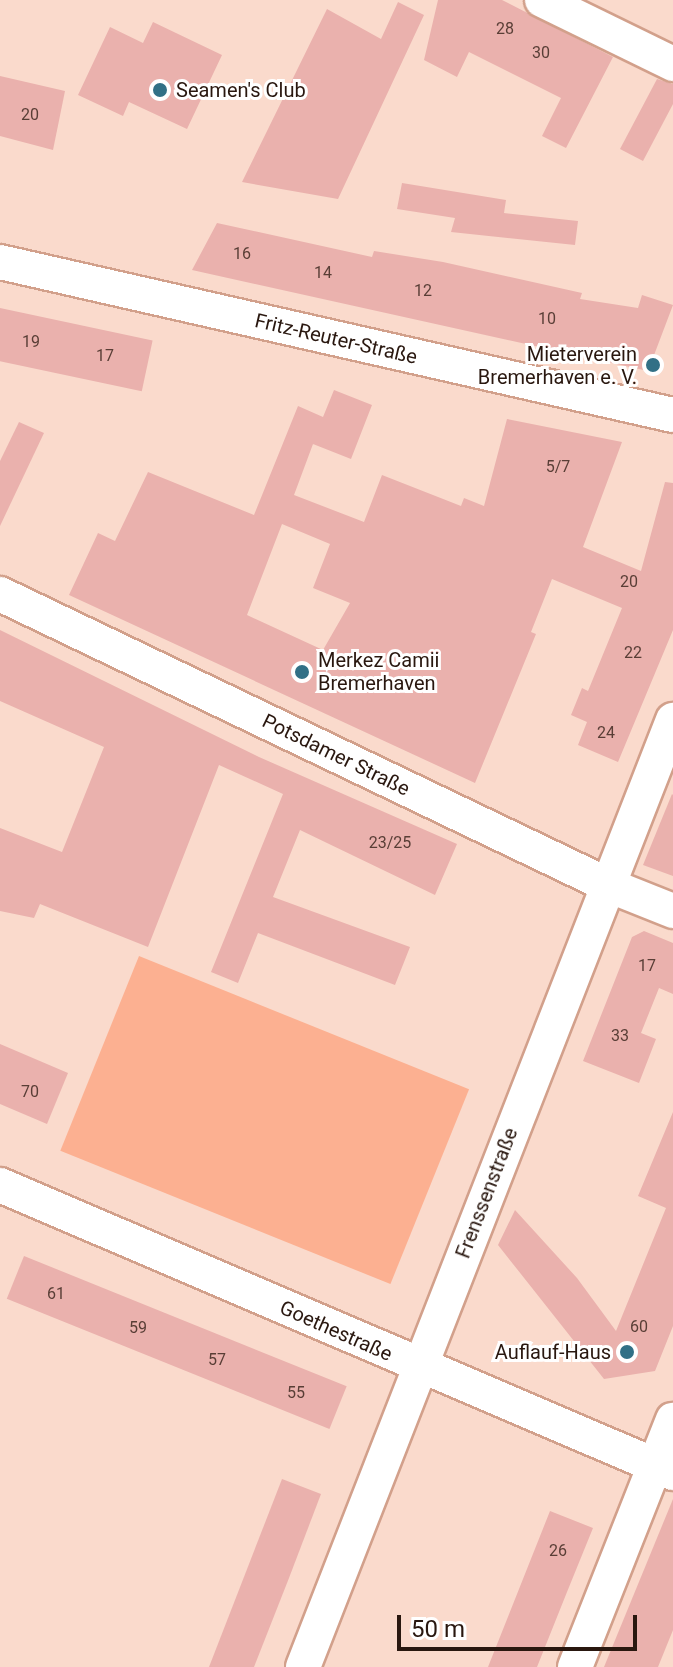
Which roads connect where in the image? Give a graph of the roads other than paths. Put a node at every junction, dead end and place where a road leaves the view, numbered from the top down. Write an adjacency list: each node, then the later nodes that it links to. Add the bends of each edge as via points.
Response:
1 (542, 0): 2 (street)
2 (673, 64)
3 (0, 262): 4 (street, Fritz-Reuter-Straße)
4 (673, 415)
5 (0, 594): 7 (street, Potsdamer Straße)
6 (673, 720): 7 (street, Frenssenstraße)
7 (608, 885): 8 (street, Potsdamer Straße); 10 (street, Frenssenstraße)
8 (673, 911)
9 (0, 1185): 10 (street, Goethestraße)
10 (419, 1367): 12 (street, Goethestraße); 13 (street, Frenssenstraße)
11 (673, 1420): 12 (street)
12 (664, 1470): 14 (street)
13 (303, 1667)
14 (575, 1667)

